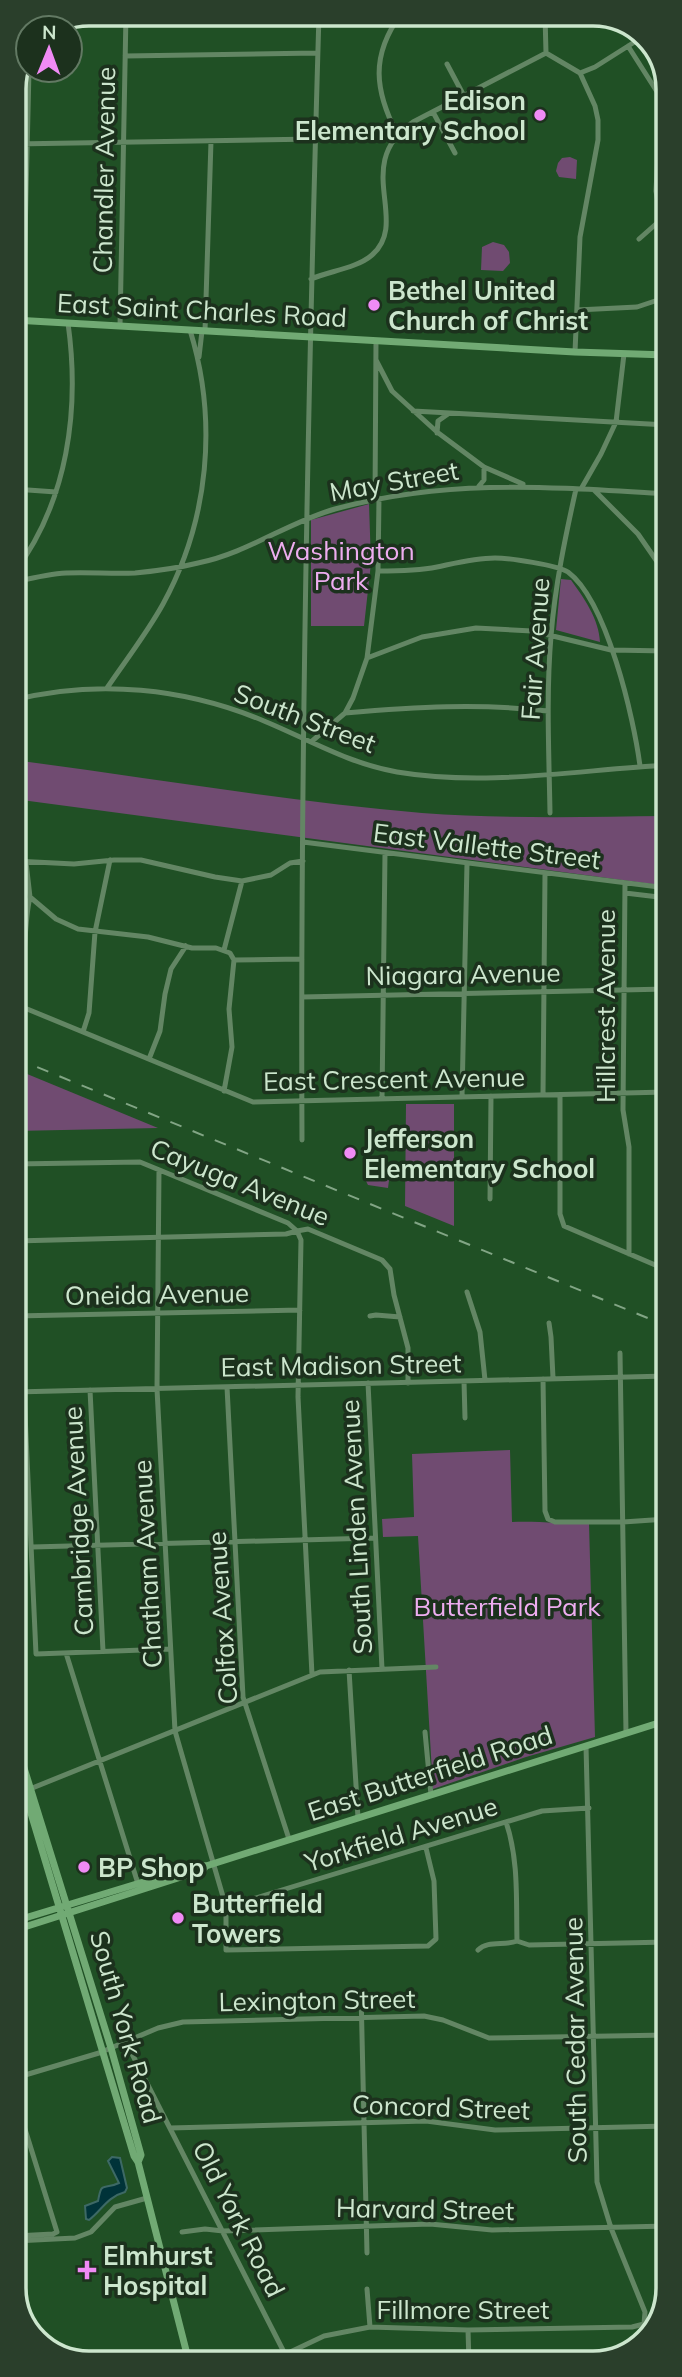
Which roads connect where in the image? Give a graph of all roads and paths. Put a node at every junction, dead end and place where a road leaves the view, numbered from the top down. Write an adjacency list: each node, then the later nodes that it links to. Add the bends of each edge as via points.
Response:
1 (126, 26): 9 (street, Chandler Avenue)
2 (318, 26): 7 (street)
3 (394, 26): 16 (street, via 384,43 379,73 383,104)
4 (545, 26): 8 (street)
5 (634, 42): 6 (street)
6 (628, 46): 11 (street); 13 (street)
7 (317, 53): 9 (street); 17 (street)
8 (546, 53): 11 (street); 14 (street)
9 (125, 56): 19 (street, Chandler Avenue)
10 (447, 64): 14 (street)
11 (580, 73): 27 (street, via 595,106 598,133 581,225)
12 (29, 84): 20 (street)
13 (656, 85)
14 (464, 96): 15 (street)
15 (433, 112): 16 (street); 21 (street)
16 (397, 134): 25 (street, via 383,167 387,224 380,246 363,261)
17 (315, 139): 18 (street); 25 (street)
18 (211, 141): 19 (street); 32 (street)
19 (123, 142): 20 (street); 30 (street, Chandler Avenue)
20 (27, 144): 22 (street)
21 (455, 153)
22 (26, 164)
23 (656, 225): 24 (street)
24 (639, 239)
25 (311, 279): 33 (street)
26 (656, 301): 27 (street, via 637,307)
27 (577, 310): 35 (street)
28 (26, 320): 29 (main road, East Saint Charles Road)
29 (68, 323): 30 (main road, East Saint Charles Road); 53 (street, via 72,412)
30 (120, 326): 31 (main road, East Saint Charles Road)
31 (190, 330): 32 (main road, East Saint Charles Road); 38 (street)
32 (204, 331): 33 (main road, East Saint Charles Road); 38 (street)
33 (310, 337): 34 (main road, East Saint Charles Road); 56 (street)
34 (376, 341): 35 (main road, East Saint Charles Road); 39 (street)
35 (576, 352): 36 (main road, East Saint Charles Road)
36 (624, 354): 37 (main road, East Saint Charles Road); 44 (street, Fair Avenue)
37 (656, 356)
38 (199, 360): 59 (street, via 206,418 205,466 198,509)
39 (376, 360): 40 (street); 41 (street)
40 (392, 390): 41 (street, via 381,391); 42 (street)
41 (375, 400): 55 (street)
42 (414, 411): 43 (street); 46 (street)
43 (453, 413): 44 (street); 46 (street, via 441,417)
44 (616, 422): 45 (street); 50 (street, Fair Avenue)
45 (656, 424)
46 (437, 433): 47 (street)
47 (484, 467): 48 (street, via 485,480); 49 (street)
48 (479, 486): 49 (street, May Street); 55 (street, May Street)
49 (528, 486): 50 (street, May Street)
50 (579, 489): 52 (street, May Street); 60 (street, Fair Avenue)
51 (26, 490): 53 (street)
52 (594, 490): 54 (street, May Street); 58 (street, via 638,534)
53 (56, 492): 57 (street)
54 (656, 493)
55 (377, 499): 56 (street, May Street); 61 (street)
56 (307, 517): 59 (street, May Street, via 240,551); 71 (street)
57 (26, 555)
58 (656, 560)
59 (180, 566): 62 (street, May Street); 67 (street, via 154,620)
60 (560, 568): 61 (street, via 494,558); 63 (street, Fair Avenue); 64 (street, via 584,590)
61 (378, 571): 66 (street)
62 (26, 580)
63 (551, 635): 64 (street); 66 (street, via 506,628 464,629 422,637); 69 (street, Fair Avenue)
64 (611, 650): 65 (street); 74 (street, via 630,708)
65 (656, 651)
66 (367, 658): 70 (street)
67 (107, 688): 68 (street, South Street); 71 (street, South Street, via 200,700 259,718)
68 (26, 698)
69 (548, 711): 70 (street, via 456,705); 75 (street, Fair Avenue)
70 (345, 713): 72 (street)
71 (304, 740): 72 (street, South Street); 77 (street)
72 (311, 742): 75 (street, South Street, via 360,764 418,775 491,779)
73 (656, 765): 74 (street, South Street)
74 (640, 766): 75 (street, South Street)
75 (550, 775): 76 (street, Fair Avenue)
76 (550, 813)
77 (303, 842): 78 (street, East Vallette Street); 80 (street)
78 (385, 853): 82 (street, East Vallette Street); 100 (street)
79 (110, 860): 81 (street); 84 (street, via 153,862); 91 (street)
80 (303, 861): 84 (street); 94 (street)
81 (26, 862): 88 (street)
82 (467, 863): 83 (street, East Vallette Street); 99 (street)
83 (545, 873): 85 (street, East Vallette Street); 98 (street)
84 (242, 881): 93 (street)
85 (625, 883): 86 (street, East Vallette Street); 87 (street, Hillcrest Avenue)
86 (656, 887)
87 (625, 893): 89 (street, East Vallette Street); 97 (street, Hillcrest Avenue)
88 (30, 897): 90 (street); 91 (street, via 64,924)
89 (656, 897)
90 (26, 923)
91 (95, 932): 92 (street); 103 (street, via 89,1013)
92 (186, 946): 93 (street); 104 (street, via 172,969 160,1031)
93 (224, 950): 95 (street)
94 (302, 959): 95 (street); 101 (street)
95 (234, 960): 105 (street, via 229,1009 232,1047)
96 (656, 989): 97 (street, Niagara Avenue)
97 (625, 990): 98 (street, Niagara Avenue); 107 (street, Hillcrest Avenue)
98 (544, 992): 99 (street, Niagara Avenue); 108 (street)
99 (464, 993): 100 (street, Niagara Avenue); 111 (street)
100 (384, 996): 101 (street, Niagara Avenue); 112 (street)
101 (302, 998): 113 (street)
102 (26, 1008): 103 (street, East Crescent Avenue)
103 (83, 1032): 104 (street, East Crescent Avenue)
104 (149, 1059): 105 (street, East Crescent Avenue)
105 (224, 1091): 113 (street, East Crescent Avenue, via 253,1102)
106 (656, 1092): 107 (street, East Crescent Avenue)
107 (623, 1093): 109 (street, East Crescent Avenue); 121 (street, Hillcrest Avenue, via 629,1147)
108 (542, 1095): 109 (street, East Crescent Avenue); 110 (street, East Crescent Avenue)
109 (560, 1095): 121 (street, via 562,1222)
110 (491, 1096): 111 (street, East Crescent Avenue); 117 (street)
111 (463, 1097): 112 (street, East Crescent Avenue)
112 (382, 1099): 113 (street, East Crescent Avenue)
113 (301, 1101): 114 (street)
114 (302, 1140)
115 (26, 1164): 116 (street, Cayuga Avenue, via 134,1161)
116 (159, 1170): 118 (street, Cayuga Avenue); 119 (street, Chatham Avenue)
117 (490, 1199)
118 (298, 1231): 119 (street); 124 (street); 128 (street, Cayuga Avenue, via 308,1229 383,1260 390,1269)
119 (158, 1237): 120 (street); 125 (street, Chatham Avenue)
120 (26, 1241)
121 (629, 1254): 122 (street)
122 (656, 1265)
123 (467, 1292): 135 (street, via 482,1339)
124 (300, 1310): 125 (street, Oneida Avenue); 139 (street)
125 (158, 1312): 126 (street, Oneida Avenue); 141 (street, Chatham Avenue)
126 (26, 1316)
127 (370, 1317): 128 (street)
128 (400, 1317): 137 (street, via 408,1348)
129 (549, 1323): 133 (street)
130 (620, 1353): 132 (street)
131 (656, 1376): 132 (street, East Madison Street)
132 (620, 1377): 133 (street, East Madison Street); 147 (street)
133 (552, 1378): 134 (street, East Madison Street)
134 (543, 1379): 135 (street, East Madison Street); 147 (street, via 548,1519)
135 (485, 1380): 136 (street, East Madison Street)
136 (464, 1381): 137 (street, East Madison Street); 144 (street)
137 (408, 1382): 138 (street, East Madison Street)
138 (368, 1383): 139 (street, East Madison Street); 148 (street, South Linden Avenue)
139 (299, 1385): 140 (street, East Madison Street); 149 (street)
140 (227, 1387): 141 (street, East Madison Street); 150 (street, Colfax Avenue)
141 (157, 1388): 142 (street, East Madison Street); 151 (street, Chatham Avenue)
142 (90, 1390): 143 (street, East Madison Street); 152 (street, Cambridge Avenue)
143 (26, 1392)
144 (466, 1418)
145 (26, 1431): 153 (street)
146 (656, 1520): 147 (street)
147 (623, 1522): 165 (street)
148 (375, 1538): 149 (street); 158 (street, South Linden Avenue)
149 (306, 1540): 150 (street); 160 (street)
150 (235, 1542): 151 (street); 161 (street, Colfax Avenue)
151 (165, 1543): 152 (street); 154 (street, Chatham Avenue)
152 (98, 1545): 153 (street); 155 (street, Cambridge Avenue)
153 (32, 1547): 156 (street, via 36,1654)
154 (169, 1649): 155 (street); 163 (street, Chatham Avenue)
155 (103, 1651): 156 (street)
156 (66, 1653): 167 (street, Cambridge Avenue)
157 (436, 1667): 158 (street)
158 (382, 1669): 159 (street)
159 (349, 1670): 160 (street); 172 (street)
160 (312, 1675): 161 (street)
161 (245, 1702): 163 (street); 174 (street, Colfax Avenue)
162 (656, 1724): 165 (main road, East Butterfield Road)
163 (175, 1731): 167 (street); 176 (street, Chatham Avenue)
164 (425, 1732): 170 (street)
165 (626, 1733): 166 (main road, East Butterfield Road)
166 (586, 1746): 170 (main road, East Butterfield Road); 171 (street, South Cedar Avenue)
167 (100, 1761): 169 (street); 177 (street, Cambridge Avenue)
168 (26, 1786): 169 (main road)
169 (27, 1790): 178 (main road); 180 (main road)
170 (431, 1795): 172 (main road, East Butterfield Road)
171 (589, 1808): 173 (street, Yorkfield Avenue, via 550,1810); 189 (street, South Cedar Avenue)
172 (358, 1818): 174 (main road, East Butterfield Road)
173 (506, 1822): 175 (street, Yorkfield Avenue); 187 (street, via 515,1860)
174 (289, 1839): 176 (main road, East Butterfield Road)
175 (426, 1848): 181 (street, Yorkfield Avenue); 181 (street, Chatham Avenue, via 435,1881 436,1939 428,1946 226,1950)
176 (210, 1865): 177 (main road, East Butterfield Road); 181 (street, Chatham Avenue)
177 (139, 1887): 179 (main road, East Butterfield Road); 182 (main road, East Butterfield Road)
178 (62, 1889): 179 (main road); 180 (main road)
179 (86, 1899): 180 (main road, East Butterfield Road)
180 (64, 1906): 182 (main road); 183 (main road, East Butterfield Road)
181 (226, 1907)
182 (66, 1915): 184 (main road, East Butterfield Road); 186 (main road, South York Road); 196 (main road, South York Road)
183 (26, 1918)
184 (43, 1922): 185 (main road, East Butterfield Road); 186 (main road)
185 (26, 1927)
186 (65, 1929): 196 (main road, South York Road)
187 (517, 1941): 189 (street, via 529,1945); 190 (street)
188 (656, 1942): 189 (street)
189 (591, 1944): 194 (street, South Cedar Avenue)
190 (478, 1950)
191 (361, 1992): 192 (street)
192 (362, 2018): 194 (street, Lexington Street, via 432,2017 489,2038); 195 (street, Lexington Street, via 183,2022); 199 (street)
193 (656, 2035): 194 (street, Lexington Street)
194 (594, 2037): 202 (street, South Cedar Avenue)
195 (126, 2042): 196 (street, Lexington Street); 198 (street, South York Road)
196 (108, 2050): 197 (street, Lexington Street); 204 (main road, South York Road)
197 (26, 2075)
198 (153, 2094): 201 (street, Old York Road)
199 (364, 2123): 201 (street, Concord Street); 202 (street, Concord Street, via 435,2121 495,2130); 205 (street)
200 (656, 2126): 202 (street, Concord Street)
201 (170, 2128): 208 (street, Old York Road)
202 (596, 2128): 207 (street, South Cedar Avenue, via 597,2182)
203 (26, 2132): 210 (street, via 57,2232)
204 (147, 2198): 211 (street, via 115,2207 91,2232 75,2238); 217 (main road, South York Road)
205 (366, 2226): 207 (street, Harvard Street); 208 (street, Harvard Street); 212 (street)
206 (656, 2226): 207 (street, Harvard Street)
207 (611, 2228): 214 (street, South Cedar Avenue, via 645,2312)
208 (223, 2231): 209 (street, Harvard Street); 218 (street, Old York Road)
209 (182, 2232)
210 (26, 2237)
211 (26, 2238)
212 (367, 2253)
213 (367, 2289): 215 (street)
214 (644, 2324): 216 (street, Fillmore Street, via 632,2328)
215 (370, 2327): 216 (street, Fillmore Street); 219 (street, Fillmore Street, via 324,2336)
216 (468, 2330): 220 (street)
217 (186, 2351)
218 (284, 2351)
219 (292, 2351)
220 (469, 2351)

